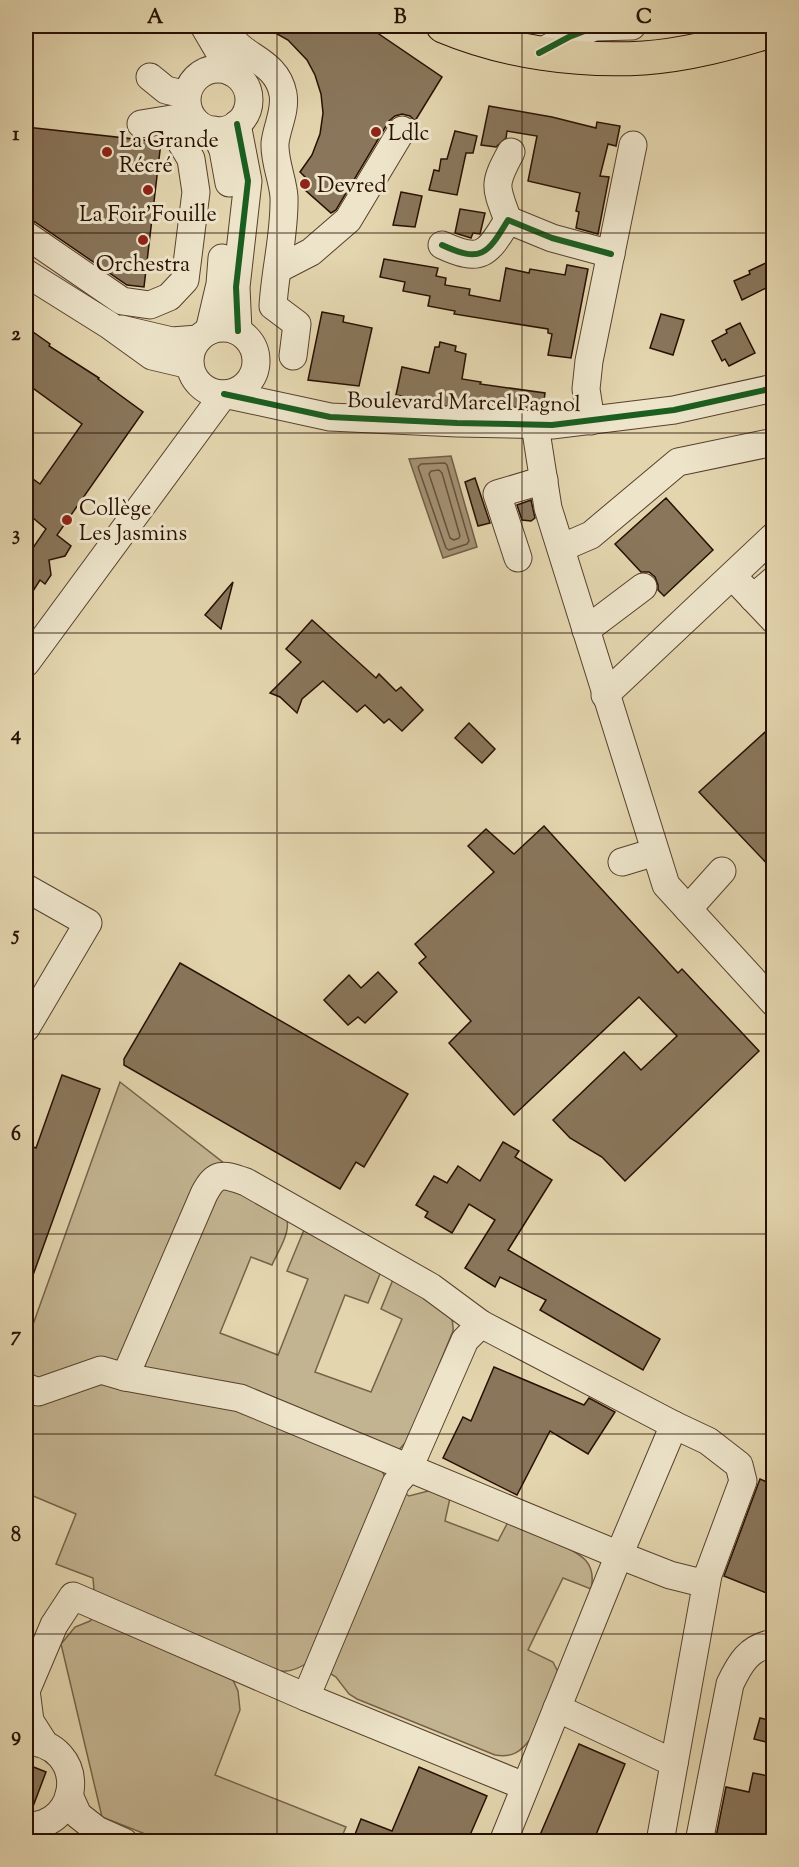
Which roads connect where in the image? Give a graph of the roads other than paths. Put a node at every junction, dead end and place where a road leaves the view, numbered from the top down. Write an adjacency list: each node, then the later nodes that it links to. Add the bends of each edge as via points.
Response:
1 (184, 26): 9 (street, via 200,62)
2 (204, 26): 6 (street)
3 (443, 26): 7 (main road)
4 (632, 26): 7 (street, via 595,27)
5 (750, 31): 7 (main road, via 684,52 645,58)
6 (234, 49): 9 (street); 10 (street, via 244,83); 11 (street, via 262,61 277,74 283,93)
7 (539, 53)
8 (150, 77): 9 (street)
9 (188, 102): 10 (street, via 204,127); 12 (street); 17 (street, via 176,134 191,159 196,192 185,280 169,297 150,305 122,301)
10 (236, 118): 11 (street, via 262,122); 23 (street, via 248,181 236,287); 24 (street, via 224,150 229,183 220,284)
11 (281, 119): 20 (street, via 275,145 284,197)
12 (141, 124)
13 (402, 130): 20 (street, via 348,220 311,252)
14 (633, 145): 19 (street)
15 (511, 152): 16 (street, via 499,174 497,191)
16 (508, 220): 18 (street, via 496,240 479,254 463,255); 19 (street, via 552,238)
17 (26, 234)
18 (442, 245)
19 (611, 254): 31 (street, via 589,361 586,389)
20 (278, 269): 25 (street, via 273,306 297,324)
21 (26, 273): 22 (street)
22 (109, 325): 24 (street, via 172,341); 26 (street, via 152,357)
23 (238, 331): 24 (street, via 226,328); 27 (street, via 252,344)
24 (203, 335): 26 (street, via 193,347)
25 (293, 356)
26 (190, 365): 29 (street, via 198,383)
27 (256, 365): 29 (street, via 245,385); 30 (street)
28 (774, 388): 31 (street, Boulevard Marcel Pagnol, via 674,410)
29 (224, 394): 30 (street, Boulevard Marcel Pagnol); 42 (street)
30 (295, 409): 32 (street, Boulevard Marcel Pagnol, via 330,417)
31 (591, 421): 32 (street, Boulevard Marcel Pagnol)
32 (535, 425): 34 (street)
33 (774, 442): 36 (street, via 678,462 591,535)
34 (544, 480): 36 (street); 37 (street, via 497,494)
35 (774, 536): 43 (street)
36 (561, 548): 41 (street)
37 (518, 558)
38 (774, 580): 40 (street, via 746,591)
39 (643, 587): 41 (street)
40 (774, 620)
41 (586, 630): 43 (street)
42 (26, 663)
43 (605, 695): 44 (street)
44 (655, 852): 45 (street); 48 (street, via 666,885)
45 (622, 862)
46 (722, 872): 48 (street)
47 (26, 888): 50 (street, via 87,922)
48 (688, 909): 49 (street)
49 (774, 1003)
50 (26, 1028)
51 (481, 1324): 52 (street, via 431,1287 246,1182 222,1176 211,1180 204,1194); 54 (street); 55 (street, via 465,1340)
52 (125, 1377): 53 (street, via 101,1370 38,1392); 55 (street, via 240,1398)
53 (26, 1387)
54 (674, 1425): 56 (street); 57 (street, via 708,1441 739,1466 743,1481)
55 (409, 1468): 56 (street); 60 (street, via 396,1483)
56 (619, 1555): 57 (street); 61 (street)
57 (706, 1584): 63 (street)
58 (774, 1643): 71 (street, via 749,1652 730,1684)
59 (26, 1690): 60 (street, via 54,1625 73,1596); 62 (street)
60 (306, 1697): 64 (street)
61 (557, 1708): 63 (street); 64 (street)
62 (35, 1742): 65 (street, via 62,1756 71,1782)
63 (674, 1763): 70 (street)
64 (524, 1786): 69 (street)
65 (69, 1795): 66 (street, via 54,1818); 68 (street, via 78,1815 97,1830)
66 (34, 1825): 67 (street)
67 (95, 1842)
68 (124, 1842)
69 (502, 1842)
70 (660, 1842)
71 (699, 1842)

